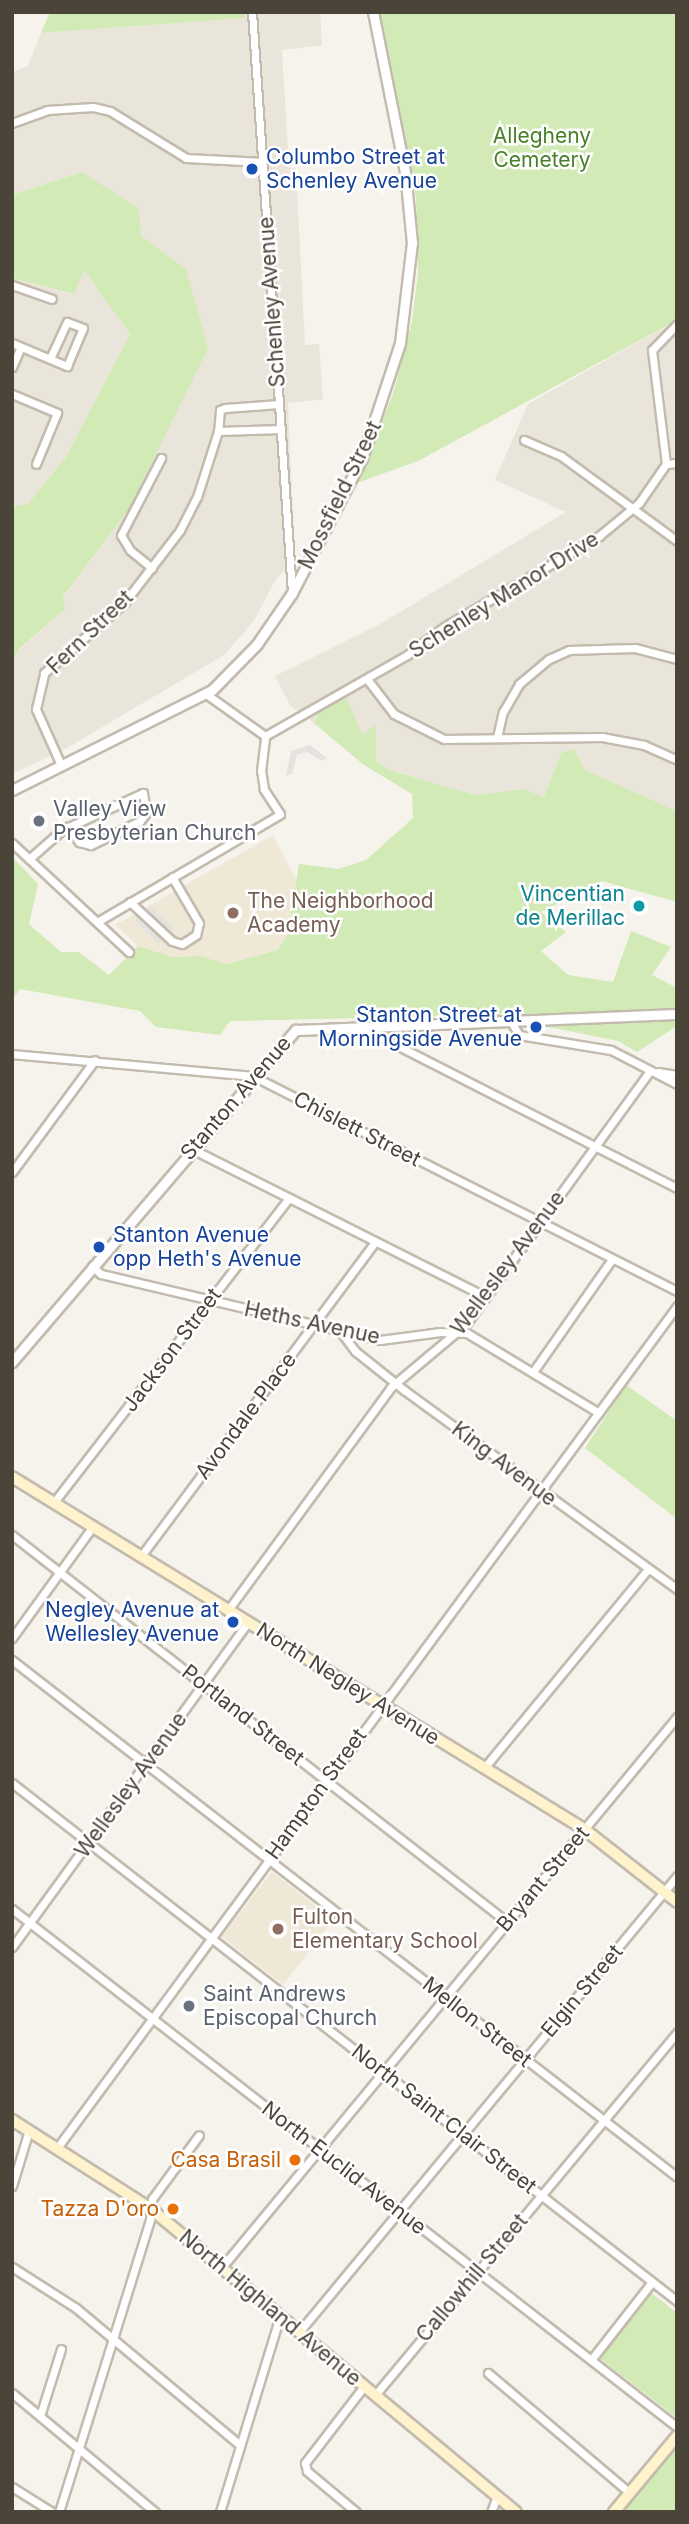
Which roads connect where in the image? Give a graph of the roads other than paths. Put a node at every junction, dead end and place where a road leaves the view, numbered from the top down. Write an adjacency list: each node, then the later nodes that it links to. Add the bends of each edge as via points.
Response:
1 (252, 12): 4 (street, Schenley Avenue)
2 (373, 12): 24 (street, Mossfield Street, via 410,207 407,311 387,392 362,458)
3 (12, 123): 4 (street, via 47,110 93,107 110,111 186,158)
4 (263, 162): 13 (street, Schenley Avenue)
5 (12, 285): 6 (street)
6 (52, 299)
7 (677, 324): 20 (street, via 652,350)
8 (12, 343): 9 (street)
9 (21, 346): 10 (street); 11 (street)
10 (50, 359): 10 (street, via 67,366 83,328 67,322)
11 (12, 367)
12 (12, 394): 19 (street, via 57,414)
13 (279, 404): 14 (street, Schenley Avenue); 15 (street, Fern Street, via 225,408 220,411)
14 (281, 429): 15 (street); 24 (street, Schenley Avenue)
15 (218, 431): 23 (street, Fern Street, via 197,497)
16 (524, 440): 21 (street, via 561,456)
17 (160, 458): 23 (street, via 121,535 130,550)
18 (677, 463): 20 (street)
19 (36, 464)
20 (666, 464): 21 (street, Schenley Manor Drive)
21 (632, 510): 22 (street); 26 (street, Schenley Manor Drive, via 600,537 444,627)
22 (677, 541)
23 (152, 568): 31 (street, Fern Street, via 124,603 44,673 36,709)
24 (292, 593): 27 (street, Mossfield Street, via 257,644)
25 (677, 659): 29 (street, via 604,646 559,655 519,684 503,712)
26 (367, 679): 28 (street, Schenley Manor Drive); 29 (street, via 394,714 420,731 444,738)
27 (206, 694): 28 (street); 31 (street, Mossfield Street)
28 (265, 736): 36 (street, via 262,780 280,814)
29 (497, 737): 30 (street, via 602,737 644,745)
30 (677, 760)
31 (61, 765): 32 (street, Mossfield Street)
32 (12, 790)
33 (68, 827): 33 (street, via 79,842 91,845 140,821 146,813 143,793); 35 (street)
34 (12, 843): 35 (street)
35 (29, 859): 38 (street)
36 (172, 877): 37 (street); 37 (street, via 199,923 196,935 172,941)
37 (130, 902): 38 (street)
38 (97, 922): 39 (street)
39 (129, 952)
40 (677, 1014): 41 (street, Stanton Avenue)
41 (511, 1021): 42 (street, Stanton Avenue); 45 (street, via 519,1035 611,1050)
42 (360, 1026): 47 (street, Stanton Avenue, via 296,1030); 49 (street)
43 (12, 1054): 44 (street, Chislett Street)
44 (95, 1060): 47 (street, Chislett Street); 51 (street)
45 (650, 1071): 46 (street); 48 (street); 49 (street, Wellesley Avenue)
46 (677, 1075)
47 (253, 1076): 50 (street, Stanton Avenue); 54 (street, Chislett Street)
48 (677, 1084)
49 (595, 1147): 52 (street); 54 (street, Wellesley Avenue)
50 (192, 1149): 53 (street); 57 (street, Stanton Avenue)
51 (12, 1172)
52 (677, 1188)
53 (289, 1198): 55 (street); 60 (street, Jackson Street)
54 (541, 1222): 56 (street, Chislett Street); 59 (street, Wellesley Avenue)
55 (375, 1242): 59 (street); 62 (street, Avondale Place)
56 (612, 1259): 58 (street, Chislett Street); 66 (street)
57 (92, 1266): 60 (street, Heths Avenue, via 101,1274); 65 (street, Stanton Avenue)
58 (677, 1291)
59 (486, 1297): 64 (street, Wellesley Avenue)
60 (211, 1300): 62 (street, Heths Avenue); 71 (street, Jackson Street)
61 (677, 1306): 68 (street, Hampton Street)
62 (315, 1324): 63 (street, Heths Avenue); 74 (street, Avondale Place)
63 (340, 1331): 64 (street, Heths Avenue, via 380,1340); 67 (street, King Avenue, via 355,1351)
64 (458, 1333): 66 (street, Heths Avenue, via 467,1333); 67 (street, Wellesley Avenue)
65 (12, 1362)
66 (533, 1372): 68 (street, Heths Avenue)
67 (396, 1382): 70 (street, King Avenue); 78 (street, Wellesley Avenue)
68 (599, 1413): 70 (street, Hampton Street)
69 (12, 1476): 71 (main road, North Negley Avenue)
70 (541, 1492): 75 (street, King Avenue); 83 (street, Hampton Street)
71 (54, 1502): 72 (main road, North Negley Avenue)
72 (93, 1526): 74 (main road, North Negley Avenue); 76 (street)
73 (12, 1535): 76 (street, Portland Street)
74 (141, 1556): 78 (main road, North Negley Avenue)
75 (647, 1570): 77 (street, King Avenue); 86 (street)
76 (60, 1572): 80 (street); 82 (street, Portland Street)
77 (677, 1589)
78 (228, 1610): 79 (main road, North Negley Avenue)
79 (248, 1622): 82 (street, Wellesley Avenue); 83 (main road, North Negley Avenue)
80 (12, 1638)
81 (12, 1660): 85 (street, Mellon Street)
82 (204, 1685): 85 (street, Wellesley Avenue); 87 (street, Portland Street)
83 (383, 1706): 86 (main road, North Negley Avenue); 87 (street, Hampton Street)
84 (677, 1717): 89 (street, Bryant Street)
85 (146, 1764): 90 (street, Wellesley Avenue); 91 (street, Mellon Street)
86 (484, 1768): 89 (main road, North Negley Avenue)
87 (326, 1780): 91 (street, Hampton Street); 96 (street, Portland Street)
88 (12, 1783): 90 (street, North Saint Clair Street)
89 (584, 1829): 93 (main road, North Negley Avenue); 96 (street, Bryant Street)
90 (89, 1843): 97 (street, Wellesley Avenue); 98 (street, North Saint Clair Street)
91 (268, 1860): 98 (street, Hampton Street); 100 (street, Mellon Street)
92 (677, 1876): 93 (street, Elgin Street)
93 (664, 1891): 94 (main road, North Negley Avenue); 103 (street, Elgin Street)
94 (677, 1902)
95 (12, 1909): 97 (street, North Euclid Avenue)
96 (507, 1922): 100 (street, Bryant Street)
97 (30, 1923): 99 (street, Wellesley Avenue); 101 (street, North Euclid Avenue)
98 (211, 1938): 101 (street, Hampton Street); 104 (street, North Saint Clair Street)
99 (12, 1947)
100 (445, 1997): 103 (street, Mellon Street); 104 (street, Bryant Street)
101 (152, 2018): 110 (street, Hampton Street); 111 (street, North Euclid Avenue)
102 (677, 2032): 106 (street, Callowhill Street)
103 (525, 2059): 106 (street, Mellon Street); 108 (street, Elgin Street)
104 (383, 2072): 108 (street, North Saint Clair Street); 111 (street, Bryant Street)
105 (12, 2120): 107 (main road, North Highland Avenue)
106 (603, 2120): 112 (street, Mellon Street); 114 (street, Callowhill Street)
107 (29, 2130): 110 (main road, North Highland Avenue); 113 (street)
108 (463, 2134): 114 (street, North Saint Clair Street); 116 (street, Elgin Street)
109 (200, 2135): 115 (street, via 152,2199)
110 (57, 2148): 115 (main road, North Highland Avenue)
111 (320, 2149): 116 (street, North Euclid Avenue); 118 (street, Bryant Street)
112 (677, 2177)
113 (12, 2186)
114 (541, 2195): 119 (street, Callowhill Street); 120 (street, North Saint Clair Street)
115 (151, 2209): 118 (main road, North Highland Avenue); 124 (street)
116 (400, 2211): 119 (street, North Euclid Avenue); 123 (street, Elgin Street)
117 (12, 2267): 124 (street, via 76,2308)
118 (222, 2267): 122 (main road, North Highland Avenue)
119 (477, 2271): 126 (street, North Euclid Avenue); 130 (street, Callowhill Street)
120 (652, 2282): 121 (street, North Saint Clair Street); 126 (street)
121 (677, 2301)
122 (280, 2316): 123 (main road, North Highland Avenue); 134 (street)
123 (299, 2332): 128 (main road, North Highland Avenue)
124 (112, 2338): 134 (street); 135 (street)
125 (61, 2349): 131 (street)
126 (591, 2360): 132 (street, North Euclid Avenue)
127 (488, 2373): 137 (street)
128 (364, 2386): 130 (main road, North Highland Avenue); 143 (street, via 304,2463 307,2471)
129 (12, 2393): 131 (street)
130 (374, 2395): 138 (main road, North Highland Avenue)
131 (40, 2416): 135 (street)
132 (677, 2427)
133 (677, 2436): 137 (main road)
134 (240, 2445): 142 (street)
135 (78, 2448): 140 (street); 141 (street)
136 (12, 2487): 139 (street)
137 (630, 2493): 146 (main road)
138 (497, 2496): 144 (street); 145 (main road, North Highland Avenue)
139 (52, 2512)
140 (59, 2512)
141 (155, 2512)
142 (220, 2512)
143 (356, 2512)
144 (491, 2512)
145 (516, 2512)
146 (614, 2512)

